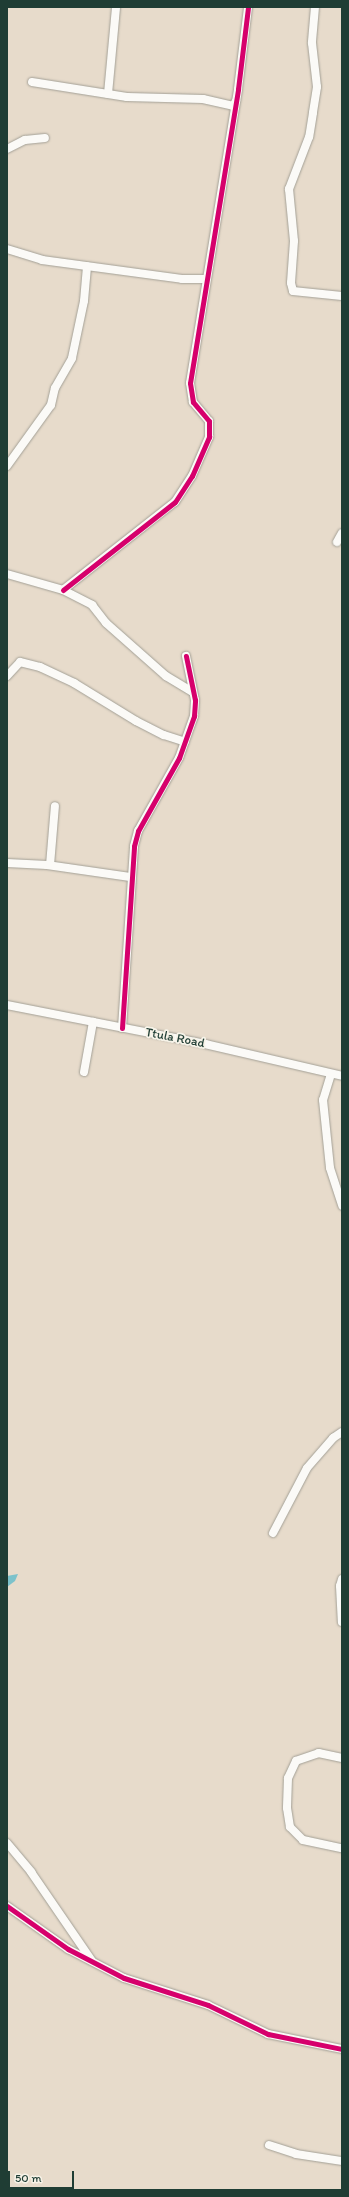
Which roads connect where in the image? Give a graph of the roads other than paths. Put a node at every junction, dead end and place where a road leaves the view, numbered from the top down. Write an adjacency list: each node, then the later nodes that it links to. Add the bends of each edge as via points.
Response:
1 (116, 7): 5 (street)
2 (248, 7): 6 (street)
3 (315, 7): 12 (street, via 312,43 317,87 314,114 309,137 289,189 294,241 291,283 293,291)
4 (32, 82): 5 (street)
5 (108, 94): 6 (street, via 126,97 203,99 234,106)
6 (236, 100): 11 (street)
7 (45, 138): 8 (street, via 25,140)
8 (7, 149)
9 (7, 249): 10 (street, via 42,260)
10 (88, 266): 11 (street); 13 (street, via 84,302 72,358 55,388 51,405)
11 (205, 280): 17 (street, via 190,383 193,402 209,421 210,427 209,437 192,476 175,502)
12 (342, 296)
13 (7, 466)
14 (342, 533): 15 (street)
15 (336, 542)
16 (7, 574): 17 (street)
17 (63, 590): 20 (street, via 92,605 106,623 166,676)
18 (186, 656): 20 (street)
19 (7, 676): 21 (street, via 20,662 40,667 74,683 136,721)
20 (193, 692): 21 (street, via 195,707)
21 (185, 742): 25 (street, via 165,785 138,831)
22 (56, 806): 24 (street)
23 (7, 863): 24 (street)
24 (50, 865): 25 (street)
25 (130, 877): 28 (street)
26 (7, 1005): 27 (street, Ttula Road)
27 (93, 1022): 28 (street, Ttula Road); 29 (street)
28 (122, 1028): 30 (street, Ttula Road, via 205,1044)
29 (84, 1072)
30 (331, 1074): 31 (street, Ttula Road); 32 (street, via 323,1100 330,1168)
31 (342, 1076)
32 (342, 1206)
33 (342, 1432): 34 (street, via 333,1438 307,1468)
34 (272, 1533)
35 (342, 1579): 36 (street)
36 (342, 1622)
37 (342, 1758): 39 (street, via 319,1753 296,1761 288,1778 287,1808 290,1827 303,1840)
38 (7, 1843): 41 (street, via 31,1872)
39 (342, 1848)
40 (7, 1906): 41 (street, via 53,1939)
41 (93, 1963): 42 (street, via 124,1978 208,2005 268,2034)
42 (342, 2049)
43 (269, 2145): 44 (street, via 296,2154)
44 (342, 2161)

